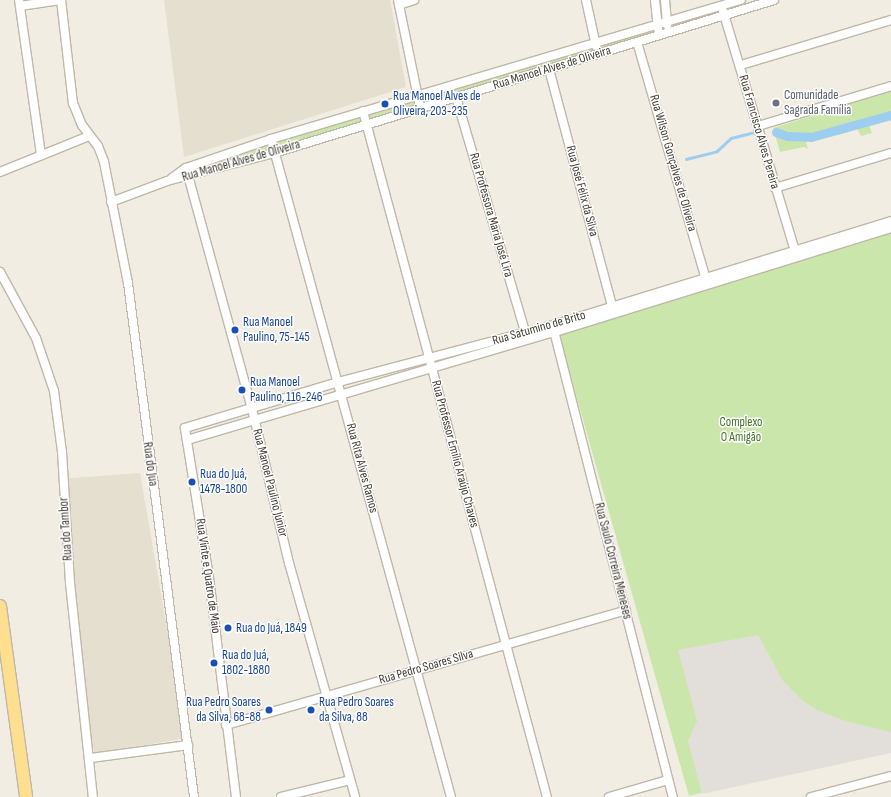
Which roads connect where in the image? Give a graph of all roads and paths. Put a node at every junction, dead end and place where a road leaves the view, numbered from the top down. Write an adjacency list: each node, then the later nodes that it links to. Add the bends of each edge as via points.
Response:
1 (61, 0): 9 (street); 29 (street, Rua do Jua, via 73,103)
2 (414, 0): 8 (street)
3 (586, 0): 17 (street)
4 (655, 0): 14 (street)
5 (665, 0): 13 (street)
6 (742, 0): 10 (street, Rua Manoel Alves de Oliveira)
7 (774, 0): 11 (street, Rua Manoel Alves de Oliveira)
8 (398, 2): 23 (street)
9 (19, 3): 33 (street)
10 (722, 6): 11 (street, Rua Francisco Alves Pereira); 13 (street, Rua Manoel Alves de Oliveira)
11 (725, 15): 15 (street, Rua Manoel Alves de Oliveira); 20 (street, Rua Francisco Alves Pereira)
12 (891, 20): 20 (street)
13 (666, 22): 14 (street, Rua Manoel Alves de Oliveira); 15 (street)
14 (657, 24): 16 (street); 17 (street, Rua Manoel Alves de Oliveira)
15 (668, 32): 16 (street, Rua Manoel Alves de Oliveira)
16 (659, 34): 18 (street, Rua Manoel Alves de Oliveira)
17 (595, 42): 19 (street); 23 (street, Rua Manoel Alves de Oliveira)
18 (637, 42): 19 (street, Rua Manoel Alves de Oliveira); 42 (street, Rua Wilson Gonçalves de Oliveira)
19 (597, 54): 21 (street, Rua Manoel Alves de Oliveira)
20 (741, 65): 28 (street, Rua Francisco Alves Pereira)
21 (549, 69): 24 (street, Rua Manoel Alves de Oliveira); 43 (street, Rua José Félix da Silva)
22 (891, 86): 28 (street)
23 (418, 94): 25 (street); 26 (street, Rua Manoel Alves de Oliveira)
24 (456, 97): 25 (street, Rua Manoel Alves de Oliveira); 45 (street, Rua Professora Maria José Lira)
25 (420, 107): 27 (street, Rua Manoel Alves de Oliveira)
26 (363, 111): 27 (street, Rua Professor Emílio Araújo Chaves); 30 (street, Rua Manoel Alves de Oliveira)
27 (367, 124): 31 (street, Rua Manoel Alves de Oliveira); 46 (street, Rua Professor Emílio Araújo Chaves)
28 (758, 126): 36 (street, Rua Francisco Alves Pereira)
29 (89, 136): 33 (street); 37 (street, Rua do Jua, via 98,146 104,162)
30 (271, 139): 31 (street, Rua Rita Alves Ramos); 35 (street, Rua Manoel Alves de Oliveira)
31 (274, 152): 35 (street, Rua Manoel Alves de Oliveira); 48 (street, Rua Rita Alves Ramos)
32 (891, 154): 36 (street)
33 (41, 155): 34 (street)
34 (0, 172)
35 (188, 172): 37 (street, Rua Manoel Alves de Oliveira); 50 (street, Rua Manoel Paulino Júnior)
36 (775, 188): 40 (street, Rua Francisco Alves Pereira)
37 (112, 202): 60 (street, Rua do Jua, via 128,283)
38 (891, 221): 40 (street, Rua Satumino de Brito)
39 (891, 228): 40 (street, Rua Satumino de Brito)
40 (795, 254): 42 (street, Rua Satumino de Brito)
41 (0, 272): 61 (street, Rua do Tambor, via 43,353 54,392 62,452 70,583)
42 (707, 281): 43 (street, Rua Satumino de Brito)
43 (612, 310): 44 (street, Rua Satumino de Brito)
44 (554, 328): 45 (street, Rua Satumino de Brito); 47 (street, Rua Satumino de Brito); 55 (street, Rua Saulo Correira Meneses)
45 (525, 332): 46 (street, Rua Satumino de Brito)
46 (428, 358): 47 (street, Rua Professor Emílio Araújo Chaves); 48 (street, Rua Satumino de Brito)
47 (432, 368): 49 (street, Rua Satumino de Brito); 56 (street, Rua Professor Emílio Araújo Chaves)
48 (338, 382): 49 (street, Rua Rita Alves Ramos); 50 (street, Rua Satumino de Brito)
49 (342, 395): 51 (street, Rua Satumino de Brito); 57 (street, Rua Rita Alves Ramos)
50 (252, 409): 51 (street, Rua Manoel Paulino Júnior); 52 (street, Rua Satumino de Brito)
51 (254, 420): 53 (street, Rua Satumino de Brito); 58 (street, Rua Manoel Paulino Júnior, via 289,563)
52 (185, 428): 53 (street, Rua Vinte e Quatro de Maio)
53 (187, 440): 59 (street, Rua Vinte e Quatro de Maio, via 209,577)
54 (0, 606): 65 (main road)
55 (626, 610): 56 (street, Rua Pedro Soares Silva); 64 (street, Rua Saulo Correira Meneses)
56 (506, 643): 57 (street, Rua Pedro Soares Silva); 72 (street, Rua Professor Emílio Araújo Chaves)
57 (418, 670): 58 (street, Rua Pedro Soares Silva); 71 (street, Rua Rita Alves Ramos)
58 (328, 696): 59 (street, Rua Pedro Soares Silva); 63 (street, Rua Manoel Paulino Júnior)
59 (226, 725): 68 (street, Rua Vinte e Quatro de Maio)
60 (188, 745): 61 (street); 67 (street, Rua do Jua)
61 (91, 758): 66 (street, Rua do Tambor)
62 (891, 776): 75 (street)
63 (350, 780): 69 (street); 70 (street, Rua Manoel Paulino Júnior)
64 (668, 780): 73 (street); 74 (street, Rua Saulo Correira Meneses)
65 (26, 797)
66 (93, 797)
67 (194, 797)
68 (236, 797)
69 (281, 797)
70 (355, 797)
71 (451, 797)
72 (547, 797)
73 (609, 797)
74 (673, 797)
75 (811, 797)

